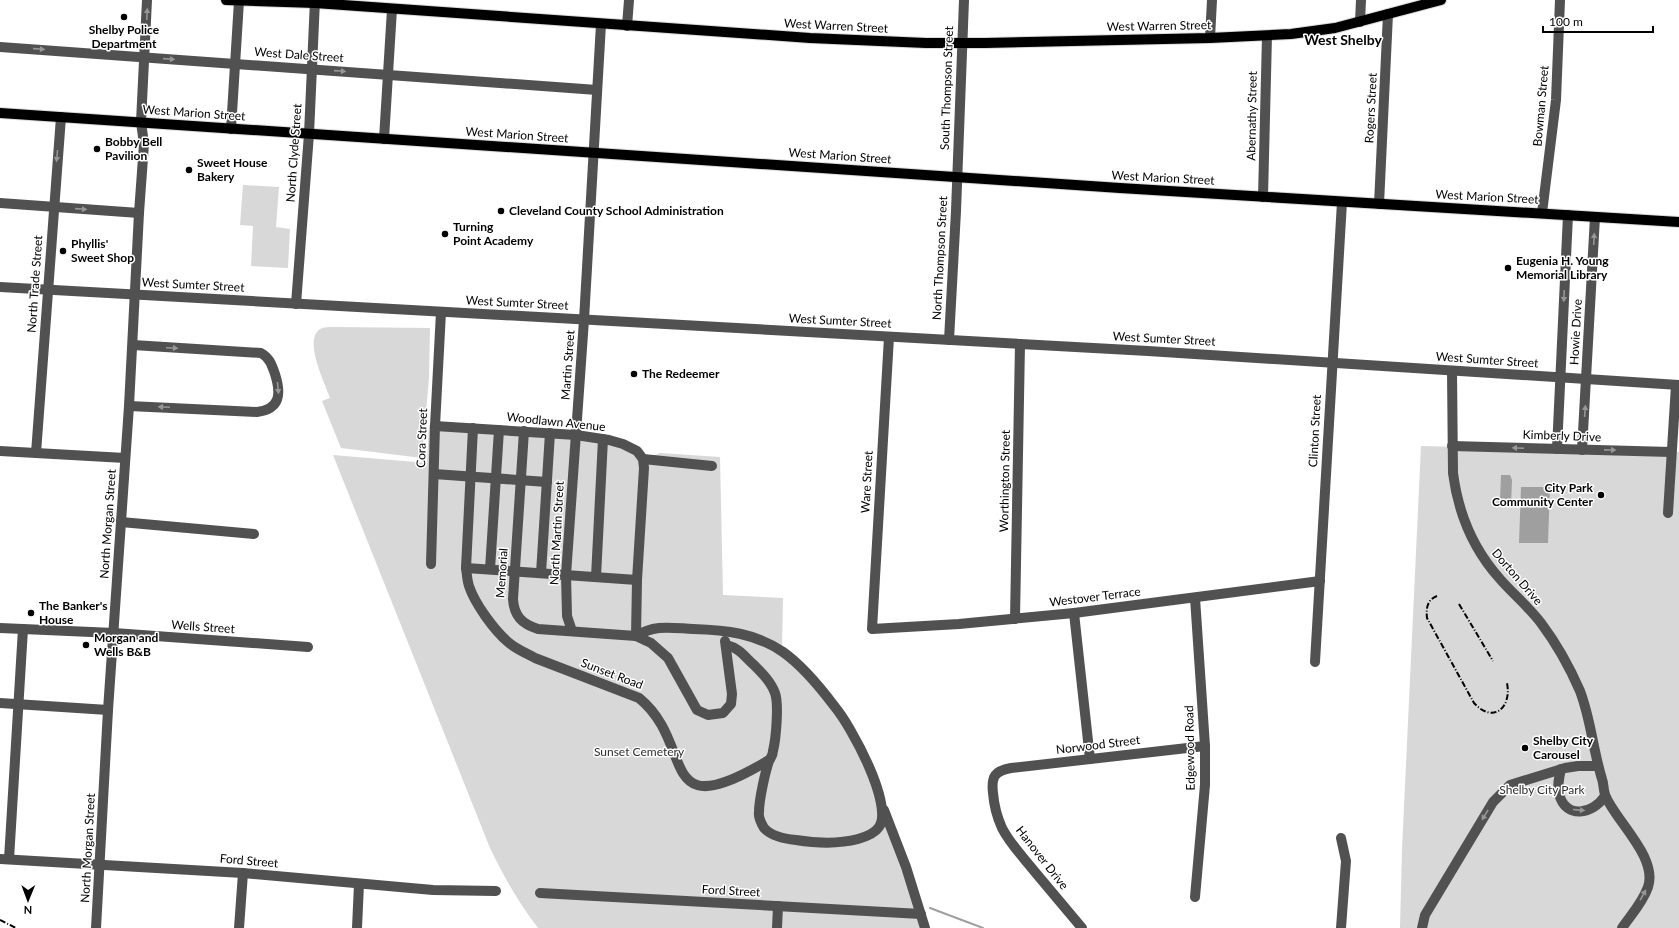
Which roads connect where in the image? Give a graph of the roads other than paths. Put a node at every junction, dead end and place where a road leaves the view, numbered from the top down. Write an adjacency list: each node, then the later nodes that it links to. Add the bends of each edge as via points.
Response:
1 (147, 0): 20 (street, North Morgan Street, one-way to 1)
2 (226, 0): 9 (main road, West Warren Street)
3 (629, 0): 15 (street)
4 (964, 0): 18 (street, South Thompson Street)
5 (1212, 0): 17 (street)
6 (1362, 0): 13 (street)
7 (1441, 0): 12 (main road, West Warren Street)
8 (1560, 0): 39 (street, Bowman Street, via 1556,100)
9 (239, 1): 10 (main road, West Warren Street); 21 (street)
10 (315, 2): 11 (main road, West Warren Street); 22 (street, North Clyde Street)
11 (396, 6): 14 (main road, West Warren Street); 23 (street)
12 (1388, 14): 13 (main road, West Warren Street); 36 (street, Rogers Street)
13 (1360, 22): 16 (main road, West Warren Street, via 1328,29)
14 (601, 24): 15 (main road, West Warren Street); 24 (street, Martin Street)
15 (627, 26): 18 (main road, West Warren Street, via 841,40)
16 (1266, 36): 17 (main road, West Warren Street); 33 (street, Abernathy Street)
17 (1210, 38): 18 (main road, West Warren Street)
18 (962, 43): 32 (street, South Thompson Street)
19 (0, 47): 20 (street, West Dale Street, one-way to 20)
20 (145, 57): 21 (street, West Dale Street, one-way to 21); 27 (street, North Morgan Street)
21 (235, 64): 22 (street, West Dale Street); 28 (street)
22 (312, 69): 23 (street, West Dale Street, one-way to 23); 29 (street, North Clyde Street)
23 (388, 75): 24 (street, West Dale Street); 30 (street)
24 (596, 90): 31 (street, Martin Street)
25 (0, 113): 26 (main road, West Marion Street)
26 (61, 117): 27 (main road, West Marion Street); 37 (street, North Trade Street, one-way to 37)
27 (141, 122): 28 (main road, West Marion Street); 38 (street, North Morgan Street, via 144,144)
28 (231, 129): 29 (main road, West Marion Street)
29 (308, 134): 30 (main road, West Marion Street); 46 (street, North Clyde Street)
30 (384, 139): 31 (main road, West Marion Street)
31 (593, 153): 32 (main road, West Marion Street); 48 (street, Martin Street)
32 (957, 178): 33 (main road, West Marion Street); 50 (street, North Thompson Street)
33 (1263, 197): 34 (main road, West Marion Street)
34 (1342, 202): 36 (main road, West Marion Street); 53 (street, Clinton Street)
35 (0, 203): 37 (street)
36 (1379, 204): 39 (main road, West Marion Street)
37 (54, 206): 38 (street, one-way to 38); 44 (street, North Trade Street)
38 (139, 213): 45 (street, North Morgan Street)
39 (1542, 213): 40 (main road, West Marion Street)
40 (1568, 215): 41 (main road, West Marion Street); 55 (street, Howie Drive, one-way to 55)
41 (1595, 217): 42 (main road, West Marion Street); 56 (street, Howie Drive, one-way to 41)
42 (1679, 222)
43 (0, 287): 44 (street, West Sumter Street)
44 (47, 290): 45 (street, West Sumter Street); 71 (street, North Trade Street)
45 (136, 295): 46 (street, West Sumter Street); 52 (street, North Morgan Street)
46 (296, 304): 47 (street, West Sumter Street)
47 (441, 312): 48 (street, West Sumter Street); 59 (street, Cora Street)
48 (584, 320): 49 (street, West Sumter Street); 64 (street, Martin Street)
49 (889, 337): 50 (street, West Sumter Street); 98 (street, Ware Street)
50 (949, 340): 51 (street, West Sumter Street)
51 (1020, 344): 53 (street, West Sumter Street); 94 (street, Worthington Street)
52 (133, 345): 58 (street, North Morgan Street); 58 (street, one-way to 58, via 261,353 272,365 278,394 273,406 257,412)
53 (1332, 363): 54 (street, West Sumter Street); 91 (street, Clinton Street)
54 (1452, 371): 55 (street, West Sumter Street); 66 (street, Dorton Drive)
55 (1560, 378): 56 (street, West Sumter Street); 67 (street, Howie Drive)
56 (1587, 380): 57 (street, West Sumter Street); 68 (street, Howie Drive, one-way to 56)
57 (1678, 385): 70 (street)
58 (129, 406): 72 (street, North Morgan Street)
59 (435, 426): 60 (street, Woodlawn Avenue); 75 (street, Cora Street)
60 (474, 428): 61 (street, Woodlawn Avenue); 76 (street, Sunset Road)
61 (499, 430): 62 (street, Woodlawn Avenue); 77 (street)
62 (524, 431): 63 (street, Woodlawn Avenue); 78 (street, Memorial)
63 (550, 433): 64 (street, Woodlawn Avenue); 79 (street)
64 (576, 435): 65 (street, Woodlawn Avenue); 88 (street, North Martin Street)
65 (603, 439): 73 (street, Woodlawn Avenue, via 631,448); 89 (street)
66 (1452, 446): 67 (street, Kimberly Drive, one-way to 66); 111 (street, Dorton Drive, via 1455,488 1463,520 1493,571 1541,623 1562,657 1580,692 1594,738)
67 (1557, 449): 68 (street, Kimberly Drive)
68 (1582, 450): 70 (street, Kimberly Drive, one-way to 70)
69 (0, 451): 71 (street)
70 (1671, 452): 80 (street)
71 (36, 453): 72 (street)
72 (125, 458): 81 (street, North Morgan Street)
73 (643, 459): 74 (street); 90 (street)
74 (712, 466)
75 (434, 474): 76 (street); 83 (street, Cora Street)
76 (470, 477): 77 (street); 84 (street, Sunset Road)
77 (496, 478): 78 (street); 85 (street)
78 (522, 480): 79 (street); 86 (street, Memorial)
79 (547, 482): 87 (street)
80 (1668, 512)
81 (121, 522): 82 (street); 100 (street, North Morgan Street)
82 (254, 534)
83 (431, 564)
84 (466, 568): 85 (street); 110 (street, Sunset Road, via 469,586 476,600 508,642 552,666 640,698 652,709 660,721 683,774 694,784 706,787 725,782 747,774)
85 (490, 570): 86 (street)
86 (516, 571): 87 (street); 99 (street, Memorial, via 513,607 518,616 526,624 538,629)
87 (541, 573): 88 (street)
88 (566, 575): 89 (street); 99 (street, North Martin Street, via 567,616)
89 (596, 577): 90 (street)
90 (637, 580): 101 (street)
91 (1320, 581): 92 (street, Westover Terrace); 104 (street, Clinton Street)
92 (1195, 598): 93 (street, Westover Terrace); 108 (street, Edgewood Road)
93 (1074, 613): 94 (street, Westover Terrace); 109 (street)
94 (1015, 619): 98 (street, Westover Terrace)
95 (0, 628): 96 (street, Wells Street)
96 (23, 629): 100 (street, Wells Street); 106 (street)
97 (716, 629): 101 (street, via 659,627 648,629); 102 (street); 115 (street, via 742,633 769,644 794,661 809,676 842,716 867,760)
98 (872, 629)
99 (572, 631): 101 (street, Memorial)
100 (114, 633): 103 (street, Wells Street); 107 (street, North Morgan Street)
101 (636, 636): 102 (street, via 651,643 668,658 697,710 708,715 724,713 731,704)
102 (727, 645): 110 (street, via 739,650 766,678 776,693 776,730)
103 (308, 647)
104 (1315, 662)
105 (0, 703): 106 (street)
106 (18, 704): 107 (street); 117 (street)
107 (108, 710): 118 (street, North Morgan Street)
108 (1205, 746): 109 (street, Norwood Street); 123 (street, Edgewood Road)
109 (1090, 759): 113 (street, Norwood Street, via 1011,768)
110 (770, 760): 115 (street, via 759,815 764,828 774,836 827,842 860,839 879,827 883,815)
111 (1597, 766): 112 (street); 114 (street, Dorton Drive)
112 (1560, 769): 114 (street, one-way to 114, via 1558,788 1560,797 1567,807 1583,811 1593,809); 133 (street, one-way to 133, via 1510,785 1499,794 1425,915)
113 (995, 774): 131 (street, Hanover Drive, via 993,796 1006,834)
114 (1605, 796): 134 (street, Dorton Drive, one-way to 114, via 1644,896 1649,875 1644,856)
115 (880, 799): 125 (street)
116 (1341, 838): 132 (street, via 1346,861)
117 (4, 859): 118 (street, Ford Street)
118 (100, 865): 119 (street, Ford Street); 126 (street, North Morgan Street)
119 (243, 874): 120 (street, Ford Street); 127 (street)
120 (359, 884): 121 (street, Ford Street, via 433,890); 128 (street)
121 (496, 891)
122 (540, 893): 124 (street, Ford Street)
123 (1195, 897)
124 (778, 906): 125 (street, Ford Street); 129 (street)
125 (921, 914): 130 (street)
126 (96, 928)
127 (239, 928)
128 (357, 928)
129 (776, 928)
130 (925, 928)
131 (1082, 928)
132 (1341, 928)
133 (1422, 928)
134 (1622, 928)

